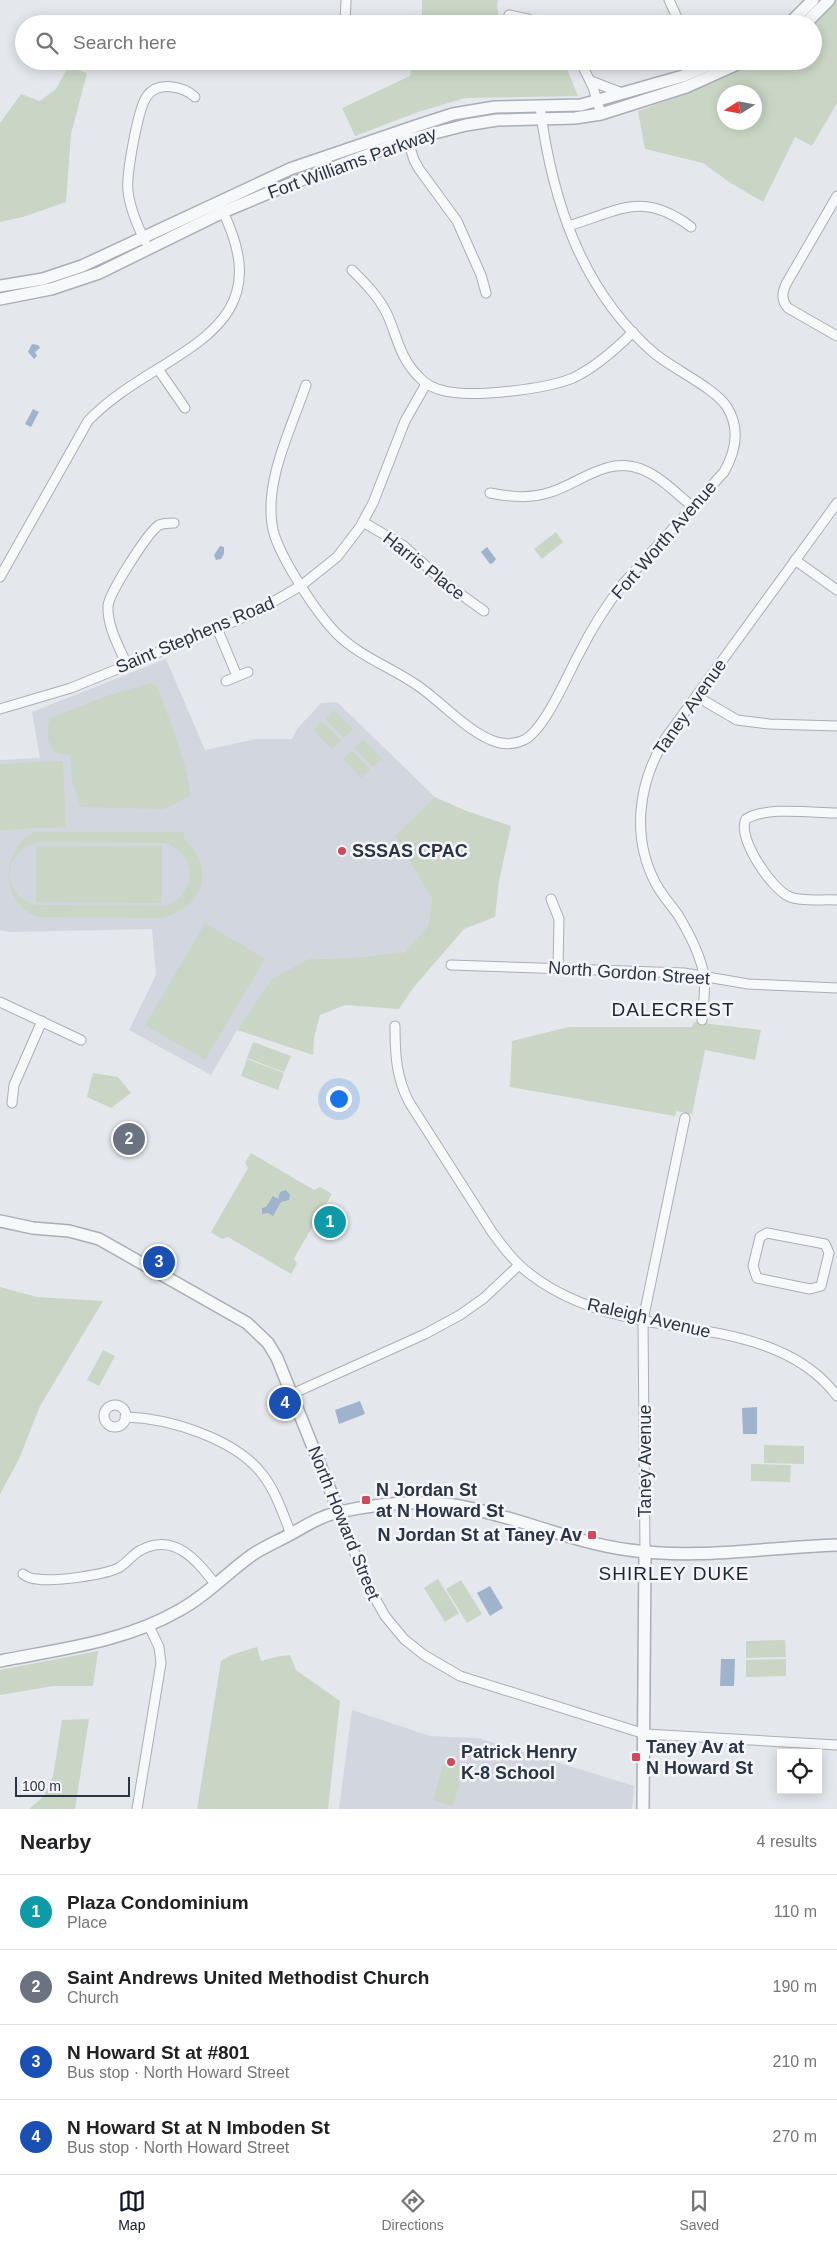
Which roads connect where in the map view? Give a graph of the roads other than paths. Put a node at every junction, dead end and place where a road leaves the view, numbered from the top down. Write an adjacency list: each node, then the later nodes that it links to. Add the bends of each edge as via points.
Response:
1 (346, 0): 5 (street)
2 (669, 0): 6 (street)
3 (813, 0): 7 (street)
4 (829, 0): 8 (street)
5 (345, 15)
6 (676, 15)
7 (798, 15)
8 (814, 15)
9 (585, 70): 11 (street)
10 (701, 70): 12 (street, Fort Williams Parkway); 16 (street, Fort Williams Parkway, via 686,88)
11 (591, 80): 12 (street); 14 (street)
12 (625, 94): 14 (street, Fort Williams Parkway)
13 (195, 97): 23 (street, via 184,89 165,88 147,96 143,105 127,188 133,216)
14 (597, 101): 15 (street, Fort Williams Parkway); 16 (street)
15 (540, 107): 17 (street, Fort Worth Avenue); 18 (street, Fort Williams Parkway, via 486,108 453,114)
16 (601, 114): 17 (street, Fort Williams Parkway)
17 (542, 120): 18 (street, Fort Williams Parkway, via 497,120); 21 (street, Fort Worth Avenue, via 549,165)
18 (406, 135): 20 (street, Fort Williams Parkway, via 285,186); 27 (street, via 419,168 457,221)
19 (837, 196): 30 (street, via 786,284 783,299 788,308)
20 (220, 207): 23 (street, Fort Williams Parkway); 24 (street, Fort Williams Parkway); 31 (street, via 229,223 239,258 240,279 235,300 206,336)
21 (568, 226): 22 (street, via 627,206 645,205 658,208); 29 (street, Fort Worth Avenue, via 590,276 611,308)
22 (691, 227)
23 (143, 236): 24 (street); 26 (street, Fort Williams Parkway, via 73,270)
24 (149, 248): 28 (street, Fort Williams Parkway, via 70,284)
25 (352, 270): 32 (street, via 380,300 403,358)
26 (0, 286)
27 (486, 292)
28 (0, 299)
29 (633, 332): 32 (street, via 593,366 557,383 460,393); 37 (street, Fort Worth Avenue, via 663,360 716,395 727,407 735,424 729,464)
30 (837, 336)
31 (158, 369): 34 (street); 41 (street, via 88,421)
32 (426, 384): 38 (street, Saint Stephens Road, via 405,422)
33 (306, 385): 42 (street, Fort Worth Avenue, via 278,464 271,500 277,542)
34 (185, 408)
35 (490, 493): 37 (street, via 521,498 543,495 593,471 626,466 652,474)
36 (837, 503): 40 (street, Taney Avenue)
37 (693, 507): 42 (street, Fort Worth Avenue, via 609,603 538,728 530,737 512,744 492,741 478,733 420,687 356,649 328,623)
38 (363, 522): 42 (street, Saint Stephens Road, via 344,550); 44 (street, Harris Place, via 404,546)
39 (174, 523): 46 (street, via 159,525 152,532 109,600 110,622)
40 (795, 560): 43 (street); 50 (street, Taney Avenue)
41 (0, 577)
42 (302, 585): 45 (street, Saint Stephens Road, via 271,604)
43 (837, 590)
44 (484, 612)
45 (217, 628): 46 (street, Saint Stephens Road); 48 (street)
46 (127, 664): 51 (street, Saint Stephens Road, via 71,688)
47 (248, 672): 48 (street)
48 (237, 676): 49 (street)
49 (226, 681)
50 (696, 696): 52 (street, via 737,720); 58 (street, Taney Avenue, via 664,739 654,759 645,783 640,823 643,848 656,885 688,932)
51 (0, 709)
52 (837, 726)
53 (837, 814): 55 (street, via 768,813 753,815 744,824 748,843 779,891 793,898)
54 (551, 899): 57 (street, via 559,919)
55 (837, 900)
56 (451, 965): 57 (street, North Gordon Street)
57 (558, 968): 58 (street, North Gordon Street)
58 (704, 976): 59 (street, North Gordon Street, via 748,984); 61 (street, Taney Avenue)
59 (837, 988)
60 (0, 1002): 62 (street)
61 (702, 1020)
62 (42, 1021): 64 (street); 65 (street, via 14,1085)
63 (395, 1026): 69 (street, Raleigh Avenue, via 396,1061 404,1092 484,1220)
64 (81, 1040)
65 (12, 1103)
66 (685, 1118): 70 (street, Taney Avenue)
67 (0, 1222): 71 (street, North Howard Street, via 69,1231 97,1239 240,1318 273,1351)
68 (832, 1261): 68 (street, via 825,1244 766,1233 760,1237 754,1271 759,1278 814,1289 823,1282)
69 (520, 1265): 70 (street, Raleigh Avenue, via 555,1291 585,1305); 71 (street, via 460,1315)
70 (643, 1320): 72 (street, Raleigh Avenue, via 772,1348 815,1373); 77 (street, Taney Avenue)
71 (292, 1394): 74 (street, North Howard Street)
72 (837, 1396)
73 (125, 1417): 75 (street, via 170,1423 243,1454 268,1482)
74 (339, 1512): 75 (street); 77 (street, via 400,1503 451,1505 494,1514 579,1540); 82 (street, North Howard Street, via 380,1610 404,1639 433,1662 475,1682)
75 (291, 1534): 79 (street, via 254,1554)
76 (837, 1545): 77 (street, via 713,1555)
77 (645, 1552): 82 (street, Taney Avenue)
78 (23, 1574): 79 (street, via 37,1580 48,1580 104,1572 122,1566 140,1550 160,1544 189,1554)
79 (216, 1585): 80 (street, via 180,1610)
80 (149, 1626): 81 (street, via 113,1638); 84 (street, via 159,1647 161,1663)
81 (0, 1661)
82 (645, 1734): 83 (street, North Howard Street); 85 (street, Taney Avenue)
83 (837, 1745)
84 (137, 1809)
85 (643, 1809)

